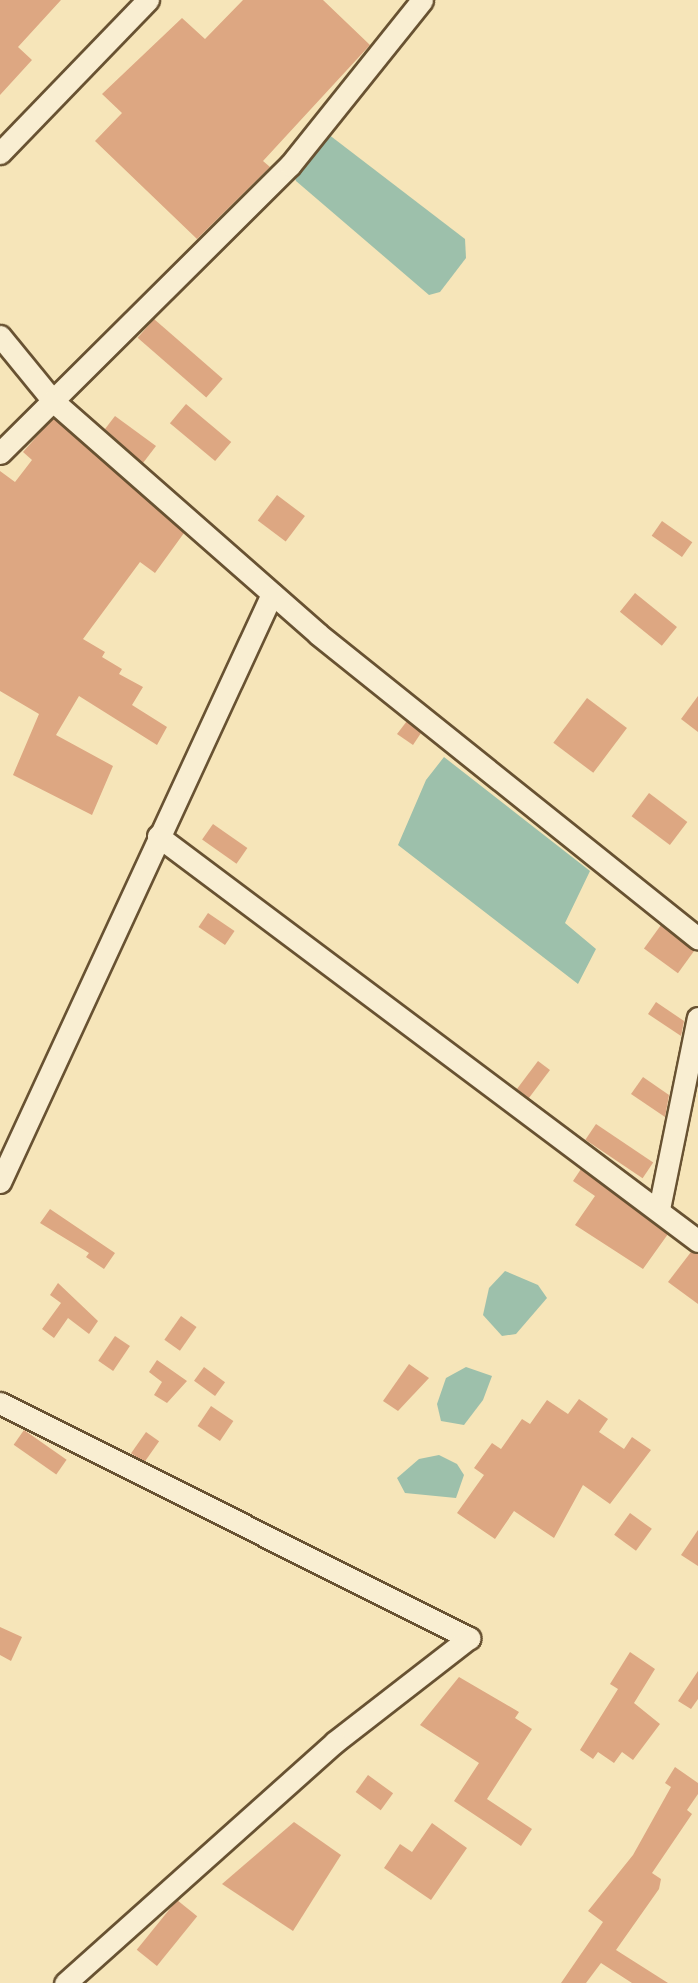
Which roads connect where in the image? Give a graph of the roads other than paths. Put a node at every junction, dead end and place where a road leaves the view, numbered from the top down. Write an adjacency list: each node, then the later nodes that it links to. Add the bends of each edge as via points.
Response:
1 (148, 0): 3 (street)
2 (422, 0): 5 (street, via 290,165)
3 (0, 153)
4 (0, 336): 5 (street)
5 (53, 401): 6 (street); 7 (street)
6 (0, 453)
7 (273, 594): 8 (street); 9 (street)
8 (158, 836): 11 (street); 12 (street)
9 (698, 938)
10 (698, 1018): 12 (street)
11 (0, 1182)
12 (659, 1209): 13 (street)
13 (698, 1241)
14 (0, 1403): 15 (street, via 469,1638 335,1742)
15 (65, 1983)

